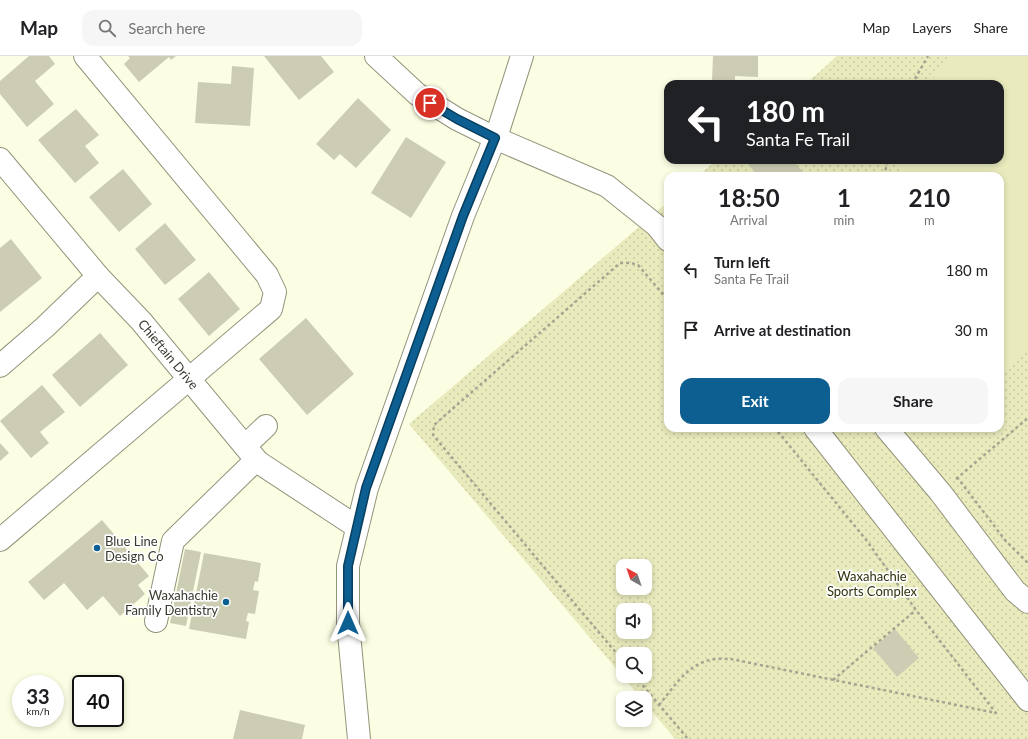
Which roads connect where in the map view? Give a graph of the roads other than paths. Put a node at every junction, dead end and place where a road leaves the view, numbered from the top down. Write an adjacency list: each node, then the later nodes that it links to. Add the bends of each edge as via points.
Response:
1 (85, 56): 9 (street, via 267,275 275,292 271,309)
2 (376, 56): 4 (street, via 417,94 457,119)
3 (522, 56): 4 (street)
4 (495, 138): 6 (street, via 607,186 657,226); 14 (street, via 463,216 366,488)
5 (0, 159): 7 (street, Chieftain Drive)
6 (664, 235)
7 (98, 276): 8 (street); 9 (street, Chieftain Drive, via 141,321)
8 (0, 366)
9 (190, 380): 13 (street, Chieftain Drive); 15 (street)
10 (266, 426): 13 (street)
11 (818, 432): 18 (street)
12 (889, 432): 16 (street, via 940,492 1015,591)
13 (250, 453): 14 (street, Chieftain Drive); 17 (street, via 173,541)
14 (357, 527): 19 (street, via 348,566 348,623)
15 (0, 540)
16 (1028, 602)
17 (156, 621)
18 (1028, 700)
19 (360, 739)

